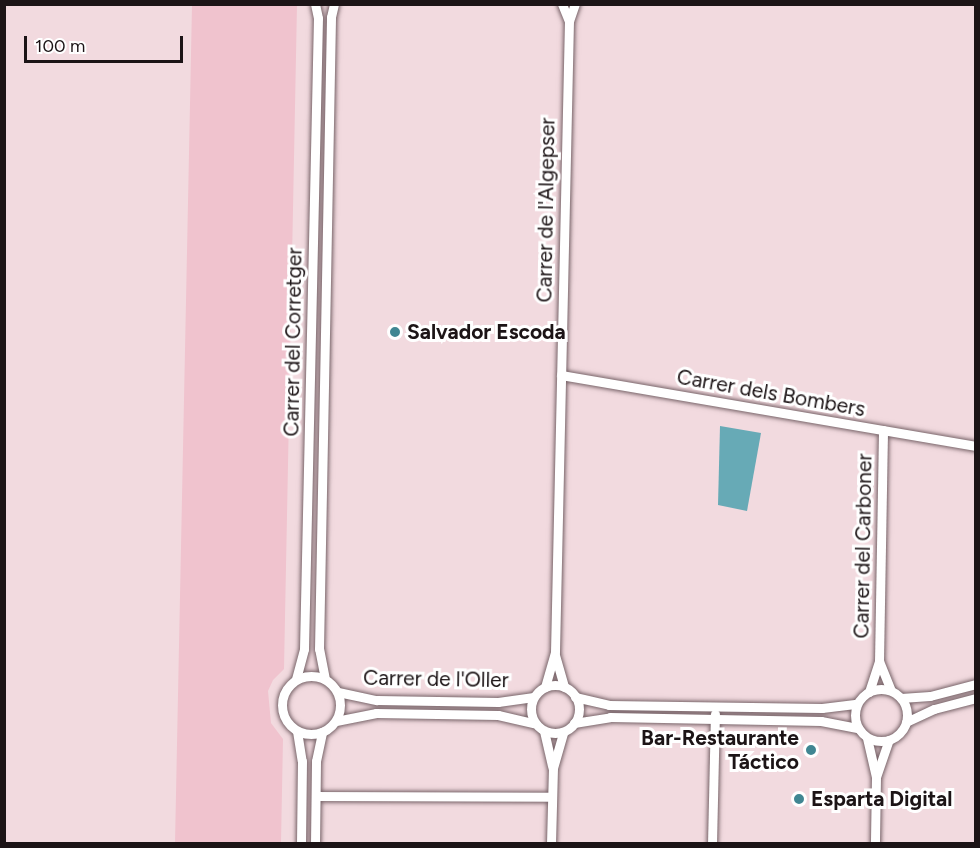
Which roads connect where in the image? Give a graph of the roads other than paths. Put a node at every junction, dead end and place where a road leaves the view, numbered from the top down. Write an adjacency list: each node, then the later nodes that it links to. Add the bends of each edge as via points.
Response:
1 (315, 4): 12 (street, Carrer del Corretger, via 318,29 304,649)
2 (334, 4): 11 (street, Carrer del Corretger, via 319,648)
3 (562, 4): 5 (street)
4 (574, 4): 5 (street)
5 (568, 21): 6 (street, Carrer de l'Algepser)
6 (561, 375): 7 (street, Carrer dels Bombers); 9 (street, Carrer de l'Algepser)
7 (883, 430): 8 (street, Carrer dels Bombers); 10 (street, Carrer del Carboner)
8 (975, 446)
9 (555, 652): 14 (street); 15 (street)
10 (879, 661): 16 (street, Carrer del Carboner); 18 (street, Carrer del Carboner)
11 (326, 679): 12 (street, via 310,675); 17 (street)
12 (296, 680): 31 (street, via 285,691 281,706 286,721)
13 (975, 684): 21 (street, via 930,696)
14 (545, 687): 15 (street); 19 (street)
15 (564, 687): 20 (street)
16 (891, 691): 18 (street); 21 (street)
17 (338, 692): 19 (street, Carrer de l'Oller, via 377,700 498,702); 26 (street, via 340,712)
18 (869, 692): 23 (street)
19 (534, 697): 28 (street, via 530,710)
20 (575, 697): 24 (street, via 609,705); 29 (street, via 579,710)
21 (901, 698): 27 (street)
22 (975, 698): 27 (street, via 934,709)
23 (857, 704): 24 (street, via 822,708); 30 (street)
24 (715, 706): 25 (street)
25 (715, 719): 29 (street, via 610,717); 30 (street, via 821,721); 44 (street)
26 (336, 721): 28 (street, Carrer de l'Oller, via 376,713 498,715); 33 (street)
27 (906, 722): 36 (street, via 897,736)
28 (534, 723): 32 (street)
29 (574, 723): 34 (street)
30 (858, 728): 35 (street)
31 (297, 731): 33 (street, via 314,735); 41 (street, via 302,761)
32 (544, 731): 34 (street); 37 (street)
33 (322, 732): 39 (street, via 316,761)
34 (563, 732): 37 (street)
35 (867, 738): 36 (street); 38 (street)
36 (889, 740): 38 (street)
37 (553, 768): 40 (street)
38 (876, 777): 45 (street)
39 (316, 796): 40 (street); 42 (street)
40 (552, 797): 43 (street)
41 (301, 843)
42 (315, 843)
43 (551, 843)
44 (712, 843)
45 (875, 843)

